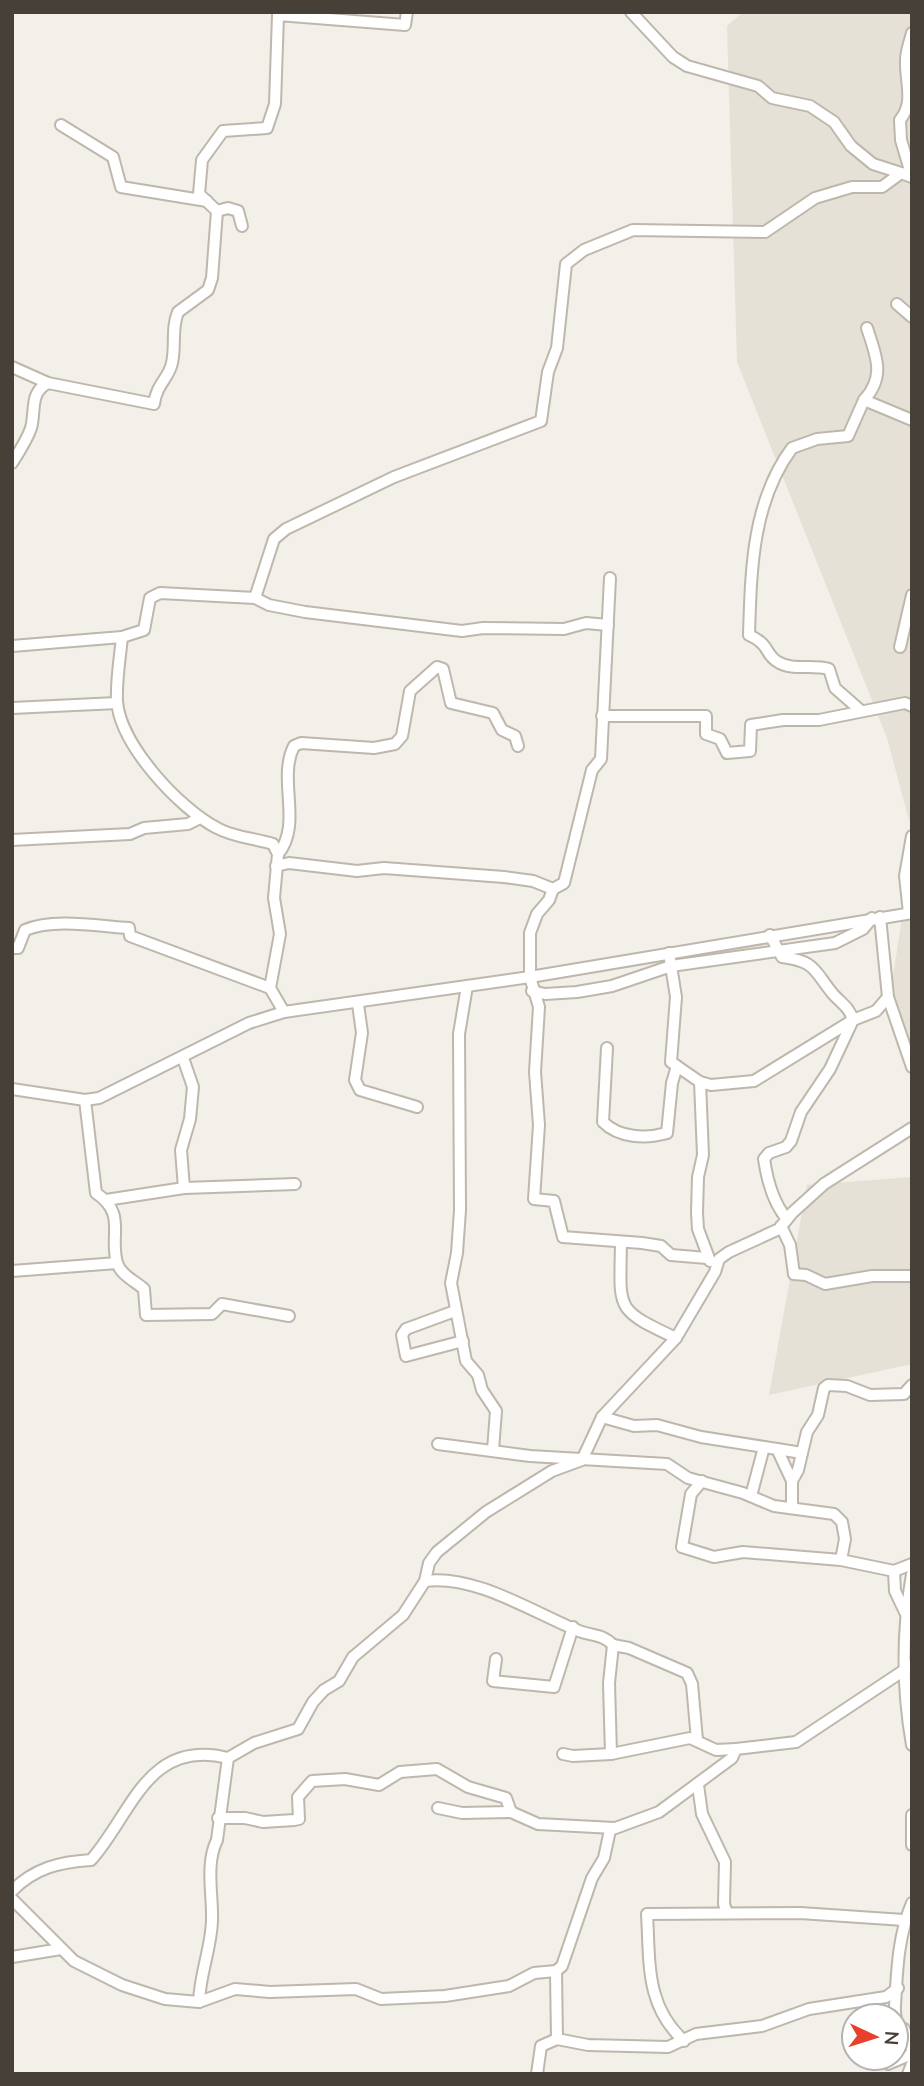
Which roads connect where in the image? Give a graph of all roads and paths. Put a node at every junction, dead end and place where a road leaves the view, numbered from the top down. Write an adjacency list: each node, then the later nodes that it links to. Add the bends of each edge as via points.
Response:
1 (407, 12): 6 (street, via 405,24 278,15 275,104 267,128 223,131 202,160 199,194)
2 (631, 12): 5 (street, via 687,66 758,86 772,98 810,106 834,122 858,153 873,164)
3 (912, 33): 5 (street, via 905,58 909,96 900,120)
4 (61, 125): 6 (street, via 113,157 121,187)
5 (908, 176): 19 (street, via 882,187 852,187 815,198 765,232 633,230 584,250 566,264 557,348 548,372 541,421 394,477 286,529 274,539)
6 (207, 201): 7 (street)
7 (217, 211): 8 (street, via 238,211); 13 (street, via 212,278 208,290 178,312 172,367 156,391 154,404)
8 (242, 226)
9 (897, 304): 10 (street)
10 (912, 317)
11 (867, 328): 14 (street, via 879,366 878,378)
12 (12, 367): 13 (street)
13 (48, 383): 16 (street, via 35,396 30,430)
14 (864, 400): 15 (street); 27 (street, via 848,436 792,447 768,489 751,572 749,635 764,642 777,662 829,669 835,688)
15 (912, 420)
16 (12, 463)
17 (610, 578): 20 (street)
18 (912, 595): 23 (street)
19 (255, 598): 20 (street, via 269,606 305,612 462,631); 21 (street, via 160,593 150,598 144,630)
20 (608, 625): 28 (street)
21 (122, 637): 22 (street); 24 (street)
22 (12, 646)
23 (900, 647)
24 (117, 703): 26 (street); 30 (street, via 131,742 161,781)
25 (912, 706): 27 (street, via 905,703)
26 (12, 708)
27 (860, 710): 28 (street, via 819,720 751,725 750,751 744,753 727,753 720,739 706,734 706,716)
28 (602, 716): 34 (street, via 601,758 592,770 564,883)
29 (518, 746): 33 (street, via 515,736 497,725 493,713 451,703 443,669 437,667 410,691 401,736 395,744 374,748 294,746 288,774 288,827)
30 (200, 818): 32 (street, via 120,836); 33 (street, via 243,838 273,844)
31 (912, 835): 35 (street, via 905,876)
32 (12, 840)
33 (277, 860): 34 (street, via 357,870 504,877); 44 (street, via 274,898 280,934)
34 (553, 889): 42 (street, via 530,933)
35 (910, 913): 36 (street)
36 (876, 917): 37 (street); 39 (street, via 835,943); 46 (street)
37 (770, 935): 39 (street); 40 (street)
38 (12, 948): 44 (street, via 18,948 25,930 34,926 129,928 131,936)
39 (777, 951): 41 (street); 49 (street, via 782,957 813,966 846,1004)
40 (669, 953): 41 (street); 42 (street)
41 (671, 966): 45 (street, via 612,986 545,994); 52 (street, via 676,997 671,1062)
42 (530, 977): 43 (street); 45 (street)
43 (467, 986): 47 (street); 69 (street, via 459,1034 461,1187 451,1283)
44 (270, 988): 48 (street)
45 (532, 991): 63 (street, via 538,1007 534,1199 554,1201 563,1237)
46 (888, 997): 49 (street, via 876,1011); 53 (street)
47 (358, 1004): 48 (street); 57 (street, via 362,1033 355,1080 360,1090)
48 (284, 1012): 51 (street, via 249,1023)
49 (853, 1020): 54 (street, via 754,1081); 62 (street, via 830,1069 801,1112 790,1142 764,1159)
50 (607, 1048): 52 (street, via 603,1122 611,1131 648,1138 667,1133)
51 (183, 1058): 56 (street, via 99,1098); 60 (street, via 193,1087 181,1150)
52 (677, 1066): 54 (street)
53 (912, 1067)
54 (699, 1082): 64 (street, via 703,1155 696,1213)
55 (12, 1089): 56 (street)
56 (85, 1100): 61 (street, via 96,1193)
57 (417, 1107)
58 (912, 1128): 62 (street, via 833,1178)
59 (295, 1184): 60 (street)
60 (184, 1188): 61 (street)
61 (106, 1199): 65 (street, via 117,1227)
62 (784, 1223): 66 (street, via 729,1252); 68 (street, via 794,1274 825,1284 879,1275)
63 (621, 1243): 64 (street, via 661,1246 671,1255); 71 (street, via 620,1301 633,1318)
64 (707, 1258): 66 (street)
65 (117, 1263): 67 (street); 70 (street, via 144,1289 146,1315 212,1314 222,1304)
66 (716, 1266): 71 (street)
67 (12, 1271)
68 (912, 1276)
69 (455, 1311): 72 (street); 72 (street, via 406,1329 402,1335 406,1356)
70 (289, 1317)
71 (676, 1338): 74 (street)
72 (463, 1341): 78 (street, via 467,1361 496,1411)
73 (912, 1385): 79 (street, via 904,1394 870,1395 828,1385)
74 (602, 1417): 76 (street); 80 (street)
75 (439, 1444): 78 (street)
76 (764, 1447): 77 (street); 83 (street)
77 (777, 1449): 79 (street); 82 (street)
78 (494, 1450): 80 (street)
79 (802, 1453): 82 (street)
80 (582, 1460): 81 (street, via 667,1464); 89 (street, via 552,1471 486,1512 437,1552)
81 (702, 1481): 83 (street); 85 (street, via 691,1494 682,1548 714,1557 743,1552)
82 (792, 1481): 84 (street)
83 (751, 1496): 84 (street)
84 (792, 1508): 85 (street, via 834,1514 842,1522)
85 (841, 1560): 87 (street)
86 (912, 1564): 87 (street)
87 (894, 1571): 90 (street, via 895,1591)
88 (912, 1574): 90 (street)
89 (425, 1581): 91 (street, via 443,1578 472,1587); 100 (street, via 403,1615 353,1657 338,1681 313,1702 298,1729 254,1743)
90 (905, 1612): 94 (street)
91 (573, 1627): 92 (street, via 606,1637); 93 (street, via 554,1687 493,1681)
92 (613, 1645): 95 (street, via 687,1673); 99 (street)
93 (496, 1659)
94 (909, 1670): 96 (street, via 905,1706); 97 (street, via 796,1742)
95 (697, 1740): 97 (street, via 716,1750); 99 (street)
96 (912, 1745)
97 (736, 1749): 101 (street, via 732,1758)
98 (563, 1754): 99 (street)
99 (611, 1754)
100 (228, 1758): 105 (street); 108 (street, via 190,1756 160,1769 138,1788 91,1860 27,1875)
101 (698, 1785): 106 (street, via 659,1812); 111 (street, via 702,1814 725,1862)
102 (438, 1808): 103 (street, via 462,1813)
103 (511, 1812): 105 (street, via 506,1798 468,1787 437,1769 400,1772 379,1785 345,1779 312,1781 298,1797 299,1819); 106 (street, via 538,1824)
104 (912, 1815): 107 (street)
105 (218, 1818): 119 (street, via 211,1852 212,1922)
106 (614, 1828): 115 (street, via 564,1961)
107 (912, 1845)
108 (12, 1891)
109 (12, 1899): 113 (street)
110 (912, 1903): 112 (street)
111 (726, 1913): 112 (street); 123 (street, via 647,1914 656,2006)
112 (904, 1920): 117 (street, via 898,1947)
113 (61, 1948): 114 (street); 119 (street, via 74,1961 122,1985 164,1999)
114 (12, 1957)
115 (556, 1971): 119 (street, via 534,1973 509,1986 445,1996 381,1999 356,1989 235,1989); 122 (street)
116 (912, 1976): 117 (street)
117 (899, 1982): 118 (street); 121 (street)
118 (886, 1997): 120 (street); 123 (street, via 827,2005 776,2022 696,2034)
119 (199, 2002)
120 (889, 2002)
121 (895, 2002)
122 (557, 2039): 123 (street, via 642,2047 668,2047); 125 (street, via 541,2046)
123 (684, 2041)
124 (912, 2064): 126 (street)
125 (537, 2074)
126 (908, 2074)

